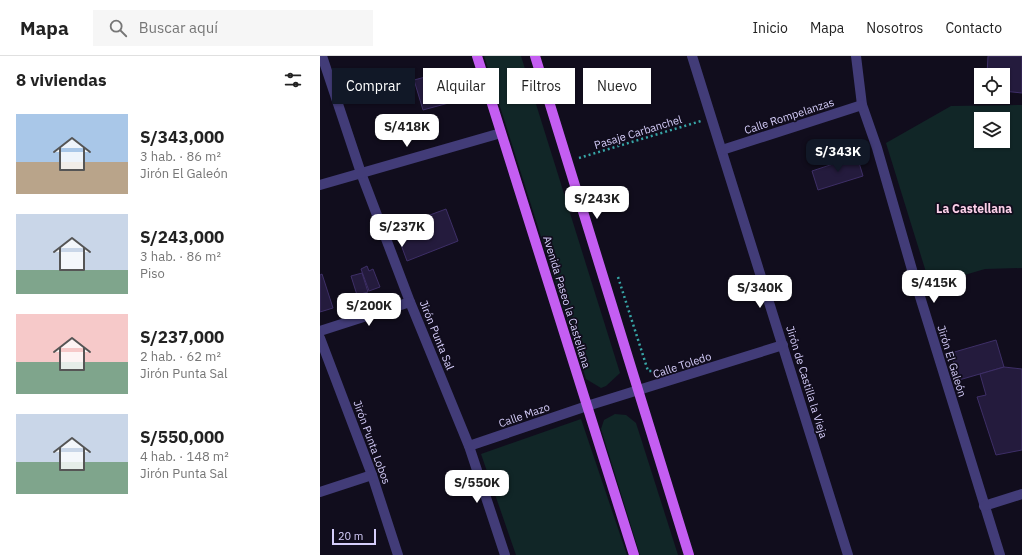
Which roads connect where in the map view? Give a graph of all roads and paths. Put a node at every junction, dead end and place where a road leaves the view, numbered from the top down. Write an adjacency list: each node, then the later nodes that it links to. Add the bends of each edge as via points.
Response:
1 (322, 56): 11 (street, Jirón Punta Sal)
2 (477, 56): 8 (main road, Avenida Paseo la Castellana)
3 (535, 56): 10 (main road)
4 (692, 56): 7 (street, Jirón de Castilla la Vieja)
5 (856, 56): 6 (street, Jirón El Galeón)
6 (862, 105): 9 (street, Calle Rompelanzas); 23 (street, Jirón El Galeón)
7 (713, 117): 9 (street, Jirón de Castilla la Vieja); 10 (path, Pasaje Carbanchel)
8 (501, 133): 11 (street); 18 (main road, Avenida Paseo la Castellana)
9 (722, 150): 16 (street, Jirón de Castilla la Vieja)
10 (567, 162): 17 (main road)
11 (361, 173): 12 (street); 13 (street, Jirón Punta Sal)
12 (320, 185)
13 (410, 302): 14 (street); 19 (street, Jirón Punta Sal)
14 (320, 332)
15 (320, 338): 20 (street, Jirón Punta Lobos)
16 (783, 345): 17 (street, Calle Toledo); 28 (street, Jirón de Castilla la Vieja)
17 (638, 391): 18 (street, Calle Toledo); 27 (main road)
18 (587, 406): 19 (street, Calle Mazo); 26 (main road, Avenida Paseo la Castellana)
19 (469, 446): 25 (street, Jirón Punta Sal)
20 (372, 475): 21 (street); 24 (street, Jirón Punta Lobos)
21 (320, 492)
22 (1022, 494): 23 (street)
23 (984, 506): 29 (street, Jirón El Galeón)
24 (398, 555)
25 (505, 555)
26 (634, 555)
27 (689, 555)
28 (848, 555)
29 (1000, 555)

